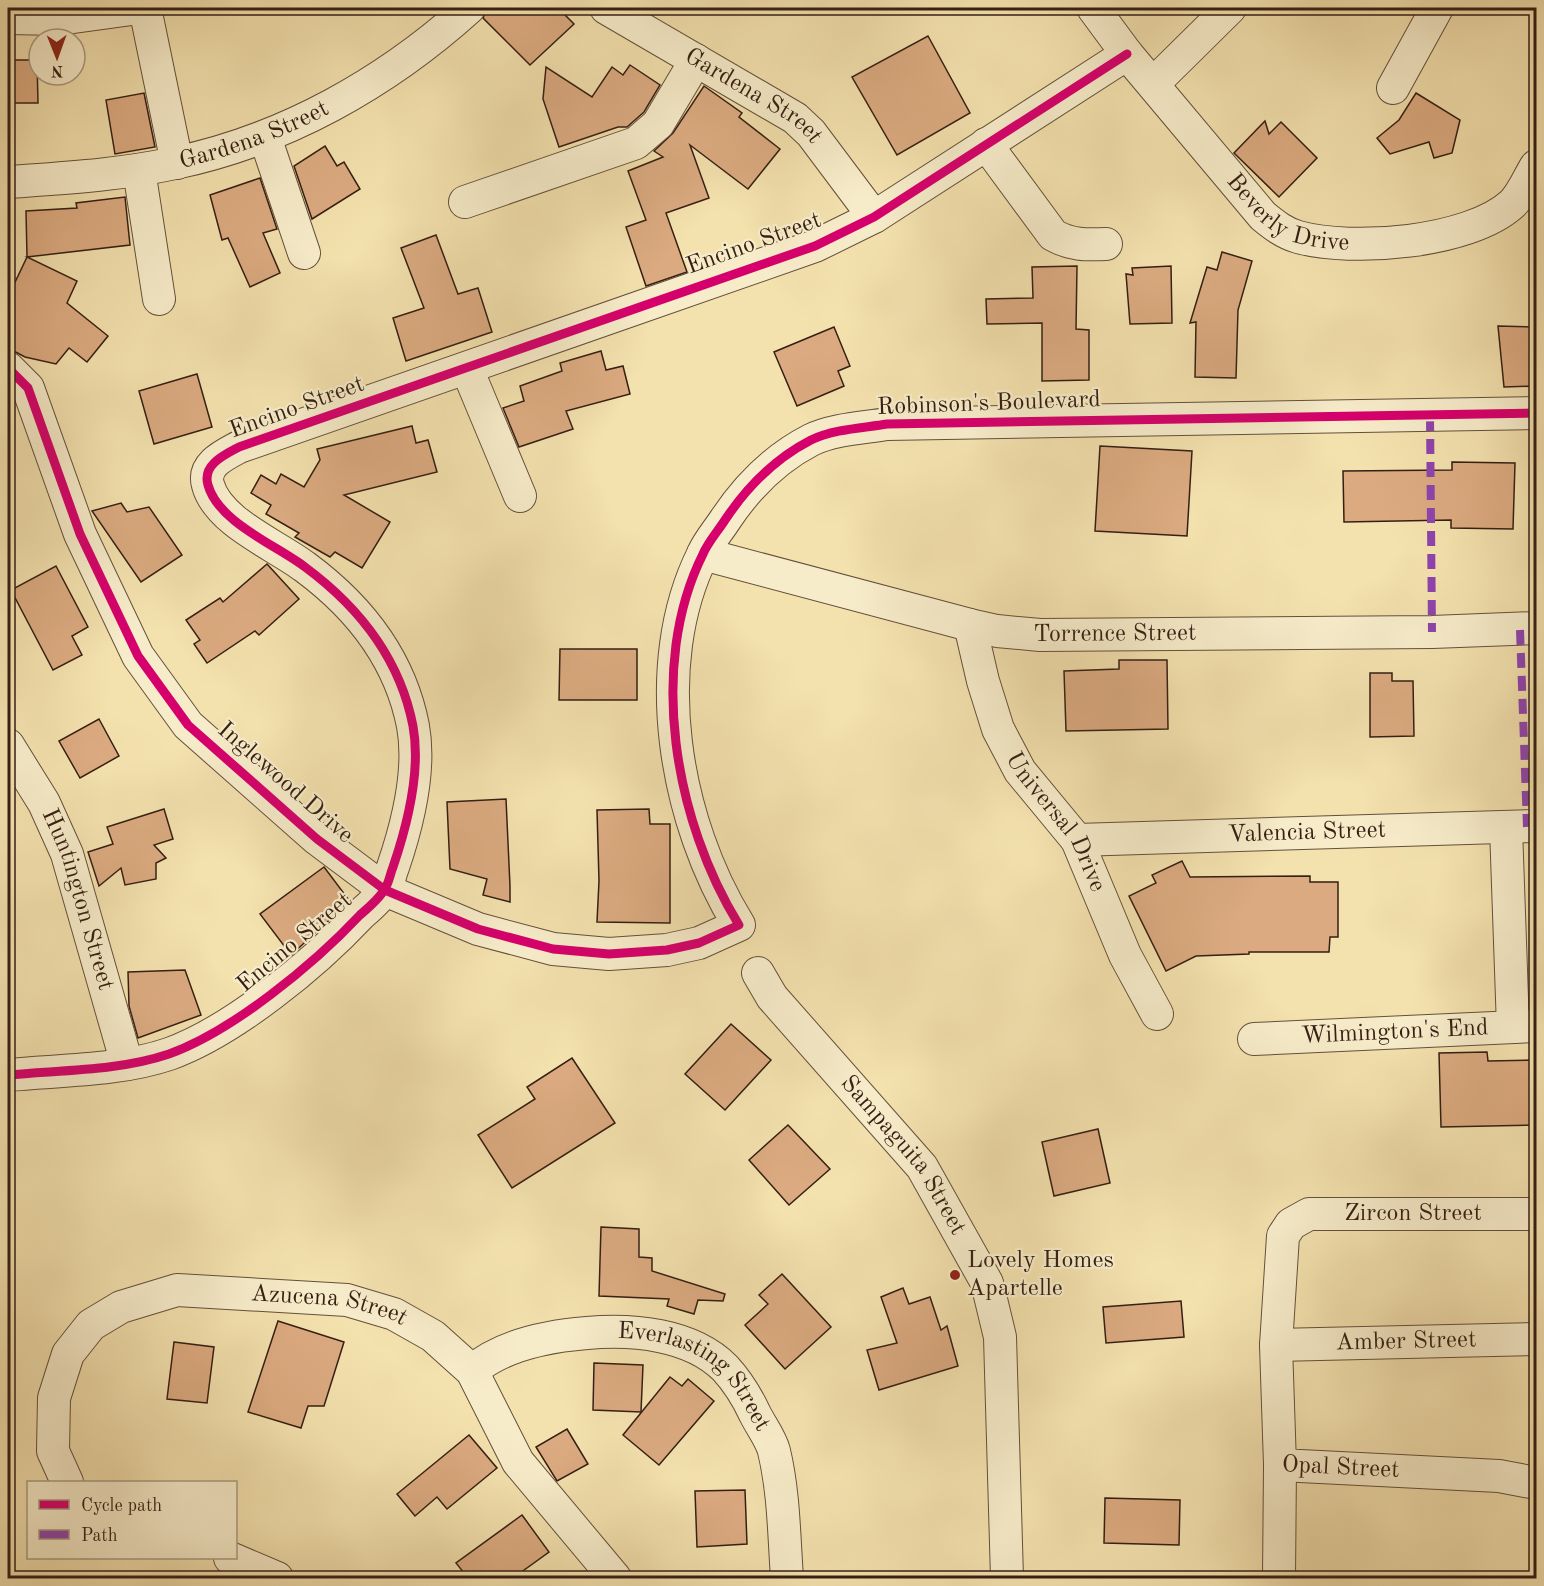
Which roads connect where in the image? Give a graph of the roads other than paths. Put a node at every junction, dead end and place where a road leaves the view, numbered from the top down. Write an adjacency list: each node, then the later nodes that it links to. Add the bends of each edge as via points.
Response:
1 (139, 8): 8 (street, via 59,19)
2 (144, 8): 15 (street)
3 (469, 8): 13 (street, Gardena Street, via 385,74 326,109)
4 (606, 8): 10 (street, Gardena Street)
5 (1093, 8): 9 (street, Beverly Drive)
6 (1230, 8): 11 (street)
7 (1437, 8): 12 (street)
8 (8, 18)
9 (1127, 54): 11 (street, Beverly Drive); 14 (street, Encino Street)
10 (696, 60): 19 (street, via 658,124 636,143); 21 (street, Gardena Street, via 795,118 812,133)
11 (1153, 84): 20 (street, Beverly Drive, via 1263,216 1297,237 1356,243 1437,237)
12 (1393, 87)
13 (265, 137): 15 (street, Gardena Street); 23 (street)
14 (986, 144): 21 (street, Encino Street); 22 (street, via 1053,235 1080,245)
15 (177, 163): 17 (street, Gardena Street)
16 (1536, 165): 20 (street, Beverly Drive)
17 (139, 170): 18 (street, Gardena Street); 24 (street)
18 (8, 182)
19 (465, 202)
20 (1525, 210)
21 (874, 217): 26 (street, Encino Street, via 815,246)
22 (1106, 244)
23 (304, 254)
24 (159, 299)
25 (8, 368): 36 (street, Inglewood Drive, via 28,388 80,534 138,656 188,725 317,839)
26 (467, 369): 28 (street); 36 (street, Encino Street, via 239,447 221,456 207,475 214,499 233,520 305,567 349,602 377,638 398,677 413,728 413,778 405,834)
27 (1536, 413): 29 (street, Robinson's Boulevard, via 909,424 846,430 812,440 777,462 742,495)
28 (520, 496)
29 (703, 554): 30 (street, Torrence Street); 37 (street, Robinson's Boulevard, via 681,617 673,676 676,741 691,819 704,857)
30 (970, 625): 31 (street, Torrence Street, via 1040,635); 35 (street, Universal Drive, via 998,729 1020,771)
31 (1536, 628)
32 (8, 746): 42 (street, Huntington Street, via 44,803 68,855)
33 (1536, 826): 34 (street, Valencia Street)
34 (1506, 828): 35 (street, Valencia Street); 40 (street)
35 (1077, 840): 39 (street, Universal Drive, via 1125,955)
36 (385, 890): 37 (street, Inglewood Drive, via 478,929 553,949 609,954 667,950 699,943); 42 (street, Encino Street, via 346,930 229,1023 168,1054)
37 (739, 925)
38 (758, 973): 56 (street, Sampaguita Street, via 772,997 922,1167 987,1283 1000,1336)
39 (1157, 1014)
40 (1525, 1027): 41 (street, Wilmington's End)
41 (1254, 1039)
42 (127, 1064): 43 (street, Encino Street)
43 (8, 1075)
44 (1536, 1214): 45 (street, Zircon Street, via 1309,1214)
45 (1291, 1224): 47 (street, Opal Street, via 1283,1236)
46 (1536, 1338): 47 (street, Amber Street)
47 (1276, 1345): 49 (street, Opal Street)
48 (472, 1371): 50 (street, Azucena Street, via 433,1336 394,1314 347,1299 177,1290 121,1307 92,1325 68,1354 54,1398 54,1451); 54 (street, Azucena Street, via 518,1462); 55 (street, Everlasting Street, via 486,1359 523,1345 570,1335 616,1330 694,1346 725,1368 773,1448 782,1498)
49 (1280, 1465): 51 (street, Opal Street, via 1499,1476); 57 (street)
50 (67, 1481)
51 (1536, 1483)
52 (234, 1559): 53 (street)
53 (277, 1578)
54 (615, 1578)
55 (787, 1578)
56 (1007, 1578)
57 (1279, 1578)

